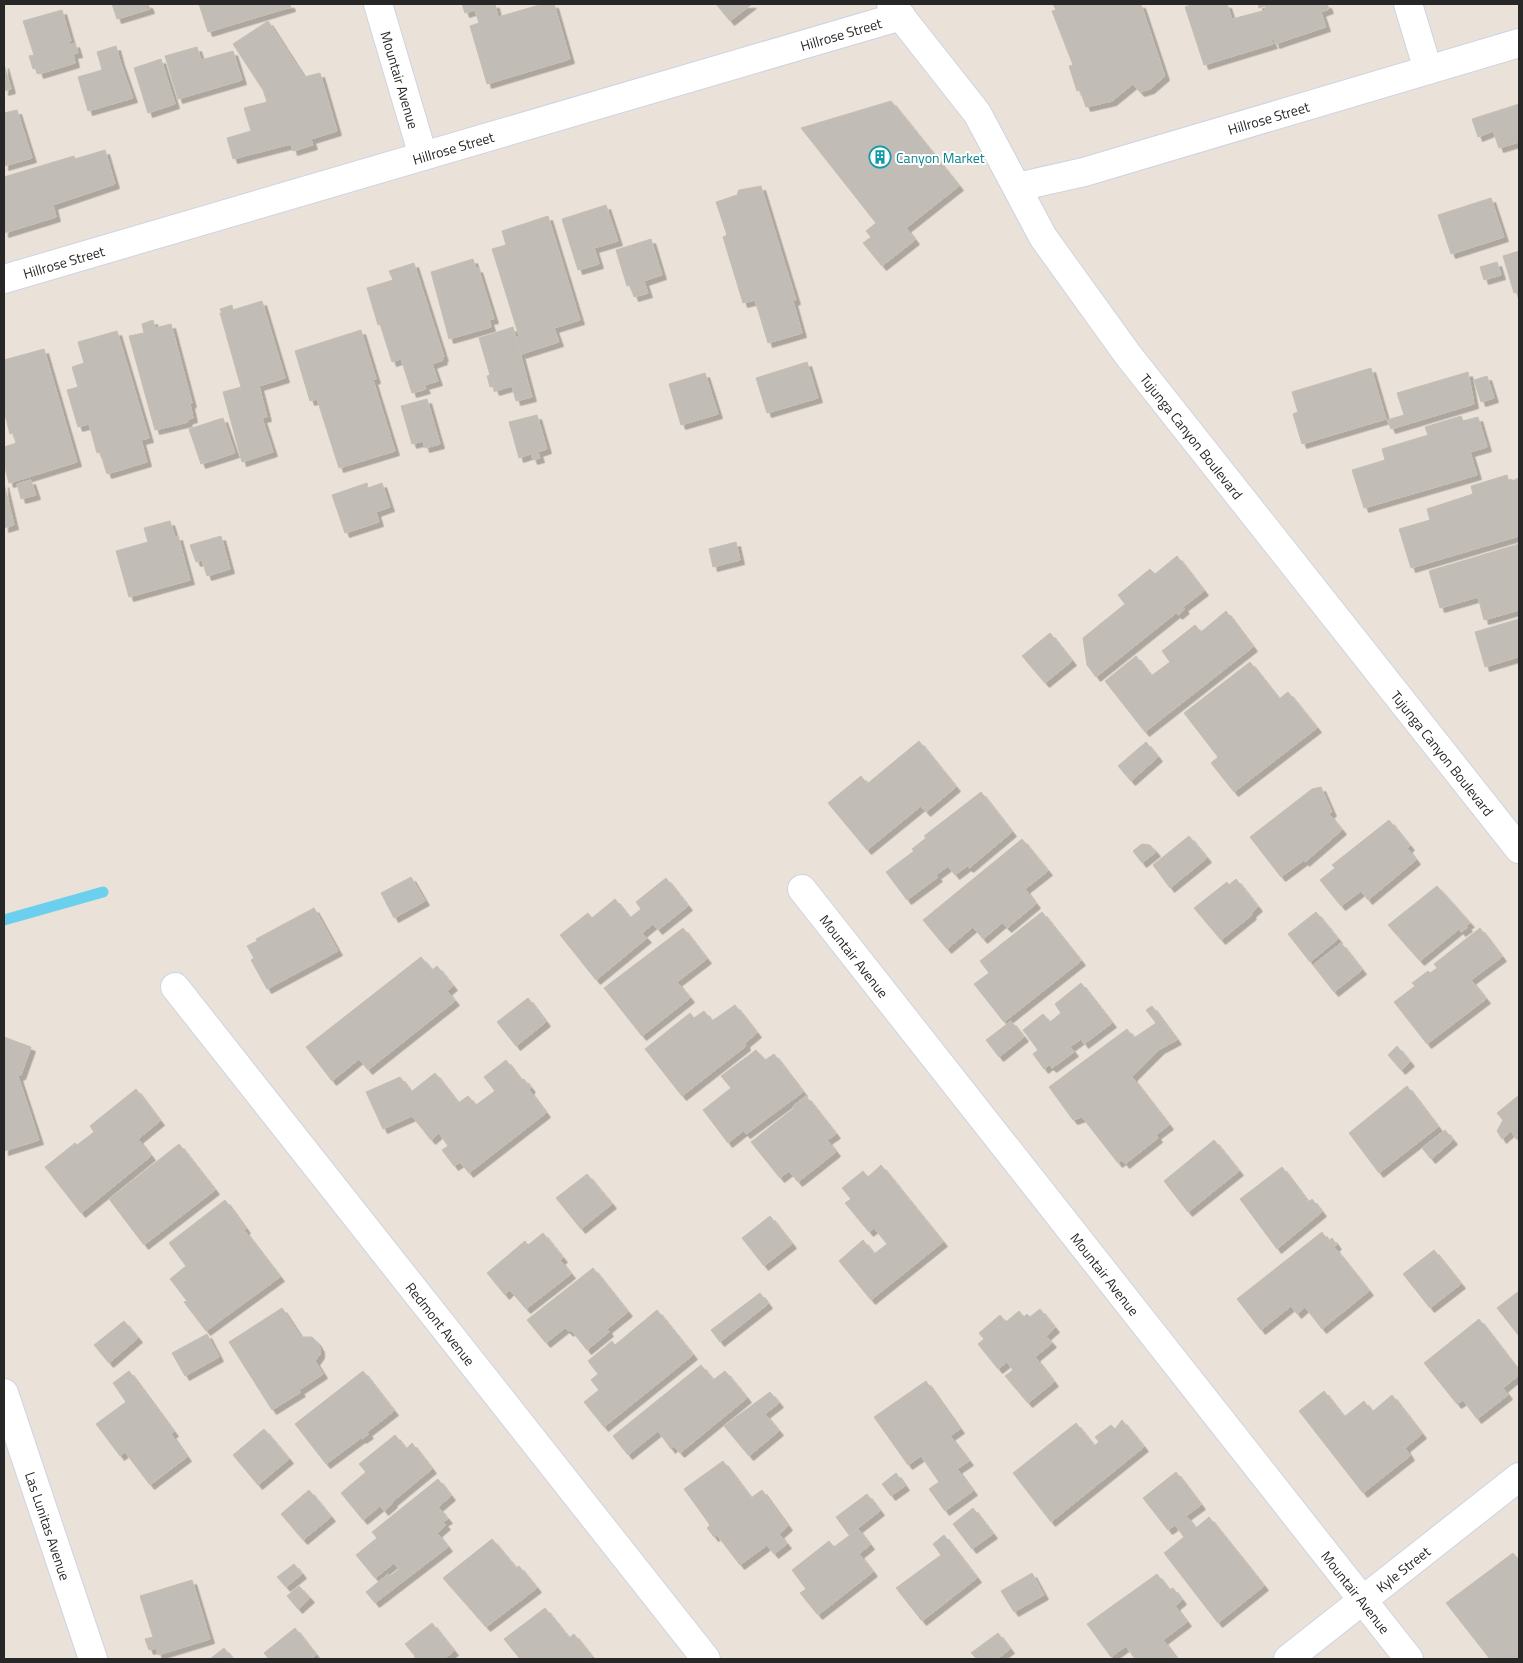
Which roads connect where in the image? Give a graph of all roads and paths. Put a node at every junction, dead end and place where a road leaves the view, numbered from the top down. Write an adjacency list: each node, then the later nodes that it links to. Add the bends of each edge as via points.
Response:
1 (378, 4): 6 (street, Mountair Avenue)
2 (1408, 4): 5 (street)
3 (896, 10): 6 (street, Hillrose Street); 7 (street, Tujunga Canyon Boulevard, via 977,113)
4 (1519, 44): 5 (street, Hillrose Street)
5 (1428, 70): 7 (street, Hillrose Street, via 1084,172)
6 (423, 156): 8 (street, Hillrose Street)
7 (1018, 187): 9 (street, Tujunga Canyon Boulevard, via 1042,236 1128,355)
8 (4, 279)
9 (1519, 849)
10 (802, 889): 14 (street, Mountair Avenue)
11 (176, 987): 16 (street, Redmont Avenue)
12 (4, 1392): 15 (street, Las Lunitas Avenue)
13 (1519, 1477): 14 (street, Kyle Street)
14 (1364, 1601): 17 (street, Kyle Street); 18 (street, Mountair Avenue)
15 (93, 1659)
16 (706, 1659)
17 (1288, 1659)
18 (1410, 1659)

